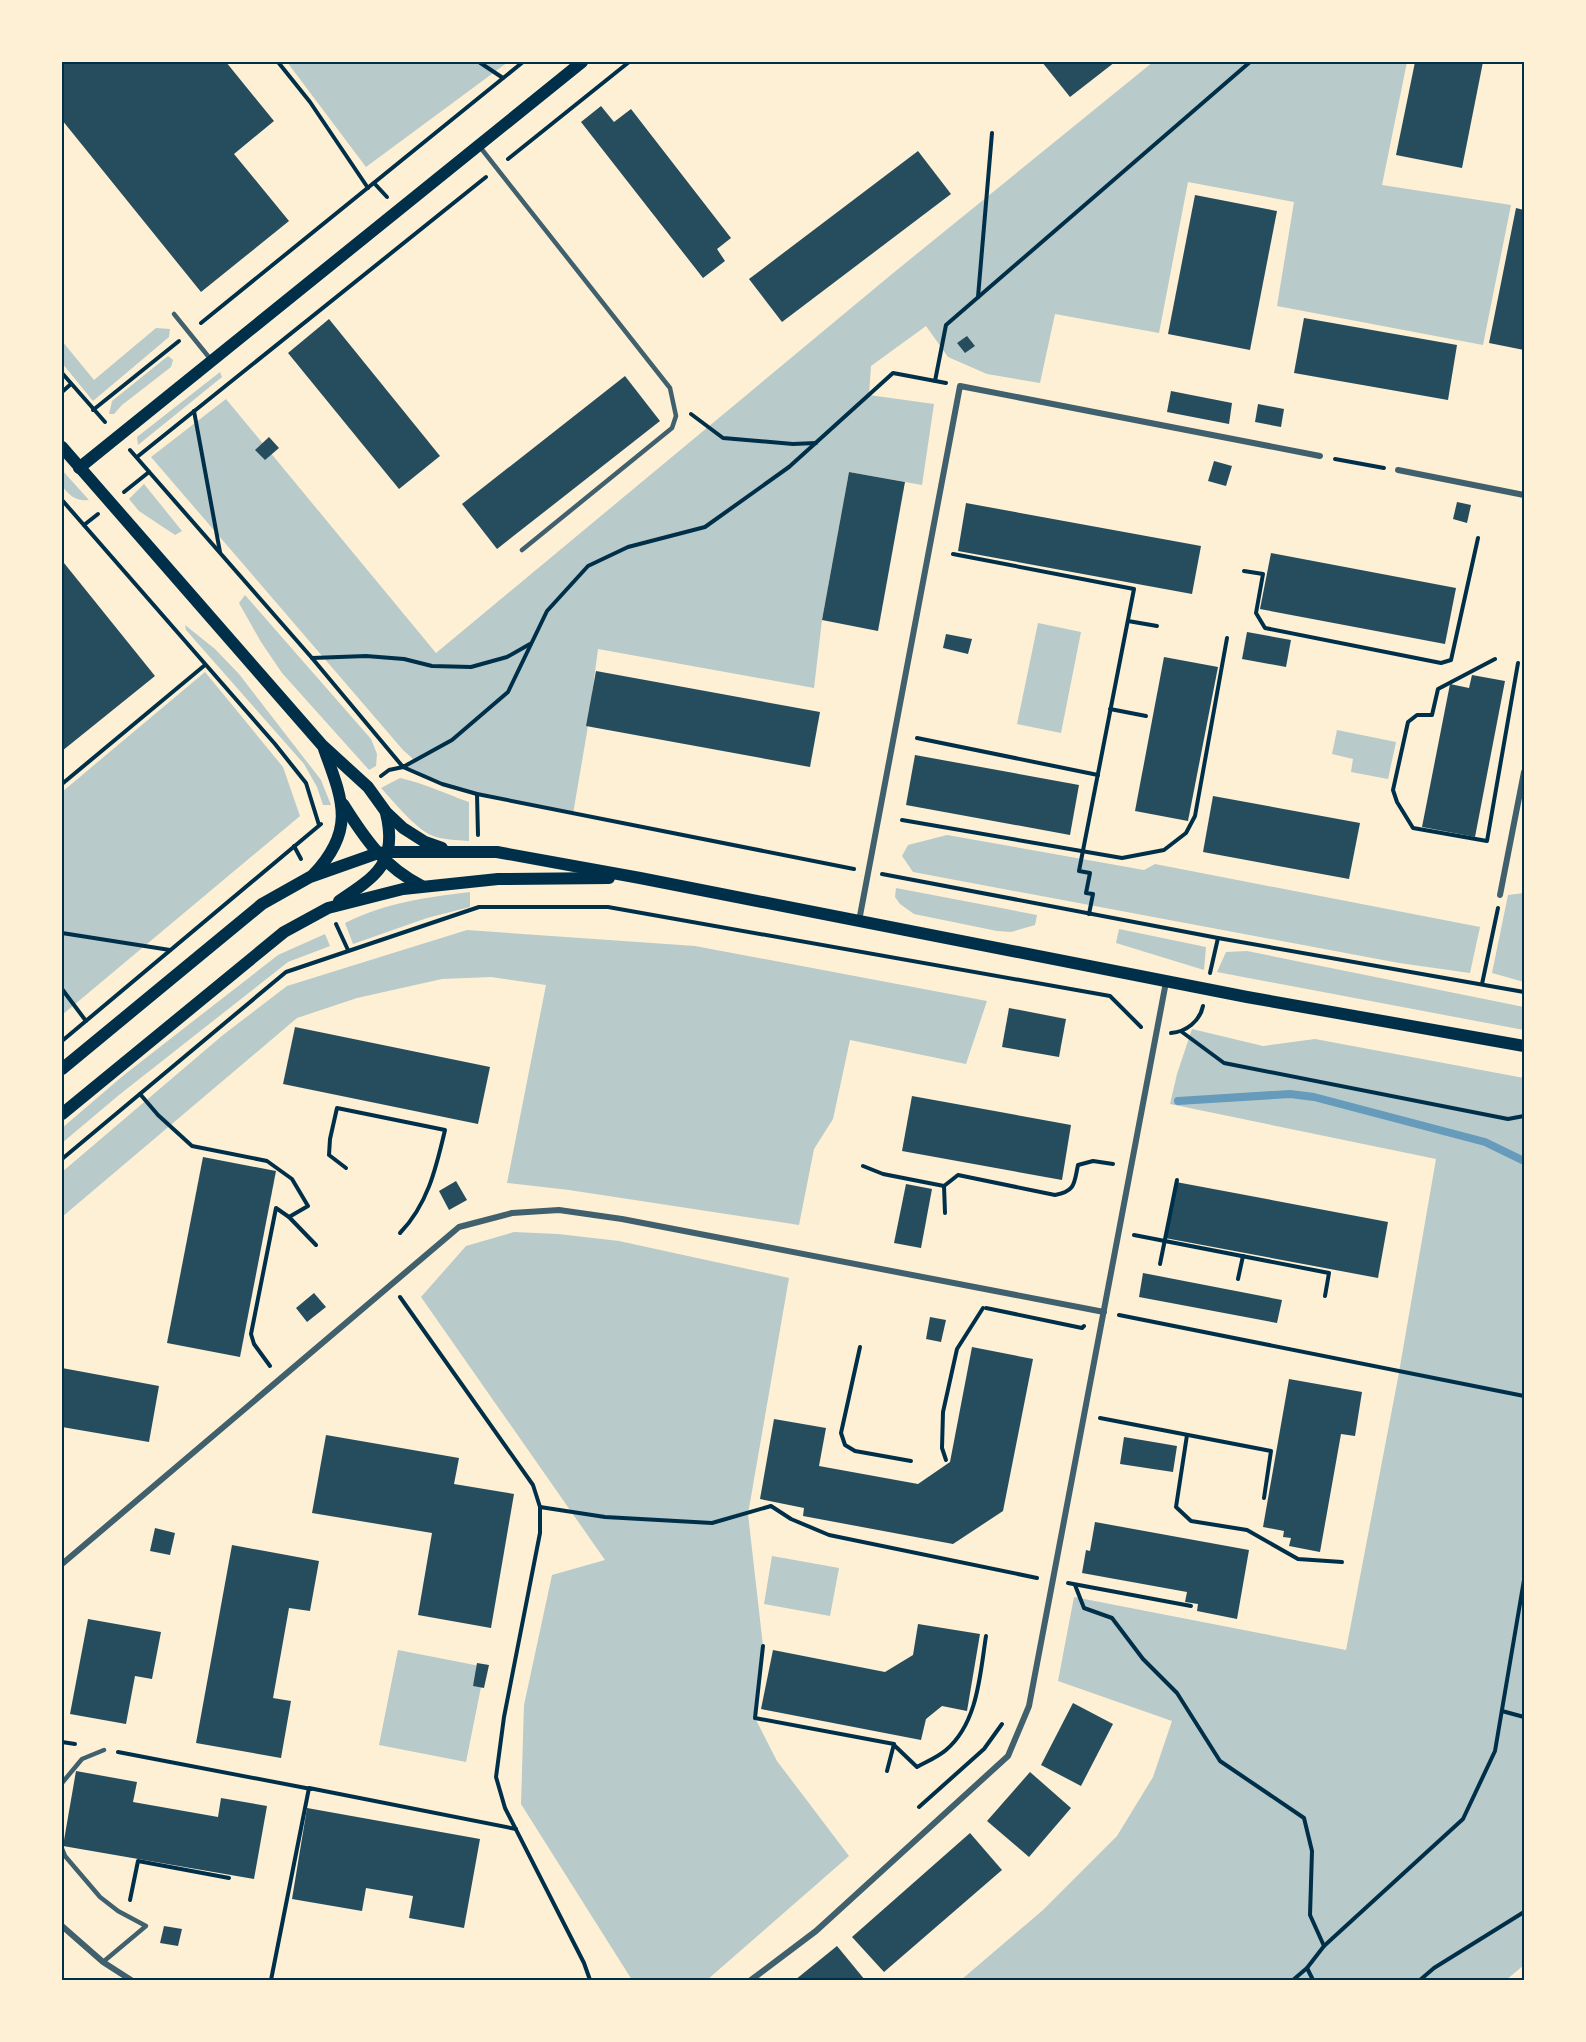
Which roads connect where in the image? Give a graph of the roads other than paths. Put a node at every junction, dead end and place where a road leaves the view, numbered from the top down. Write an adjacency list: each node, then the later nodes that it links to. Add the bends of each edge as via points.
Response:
1 (582, 62): 2 (main road)
2 (478, 145): 4 (main road); 10 (lane, via 670,387 676,416 672,428)
3 (174, 314): 4 (lane)
4 (212, 361): 7 (main road)
5 (62, 447): 7 (main road)
6 (1320, 456): 22 (street, via 960,386)
7 (79, 468): 11 (main road)
8 (1398, 470): 9 (street)
9 (1524, 495)
10 (522, 549)
11 (322, 745): 13 (main road); 14 (main road, via 368,787)
12 (1524, 772): 20 (street)
13 (343, 804): 16 (main road, via 366,839); 17 (main road, via 338,840 328,860)
14 (386, 812): 15 (main road, via 425,843); 16 (main road, via 391,834)
15 (454, 851): 16 (main road); 18 (main road, via 497,852)
16 (384, 856): 17 (main road); 19 (main road, via 408,879); 21 (main road, via 358,888)
17 (310, 878): 25 (main road, via 262,904)
18 (640, 878): 19 (main road, via 498,879); 22 (main road)
19 (423, 886): 21 (main road)
20 (1500, 896)
21 (328, 908): 26 (main road, via 284,932)
22 (859, 921): 23 (main road)
23 (1166, 981): 24 (main road); 27 (street)
24 (1524, 1046)
25 (62, 1069)
26 (62, 1114)
27 (1104, 1312): 28 (street, via 622,1219 559,1210 512,1213 459,1227); 35 (street, via 1029,1706 1008,1756 816,1931)
28 (62, 1564)
29 (104, 1750): 30 (lane, via 82,1759)
30 (62, 1783)
31 (62, 1850): 33 (lane, via 100,1897 146,1926)
32 (62, 1926): 33 (street)
33 (103, 1962): 34 (street)
34 (131, 1980)
35 (751, 1980)

